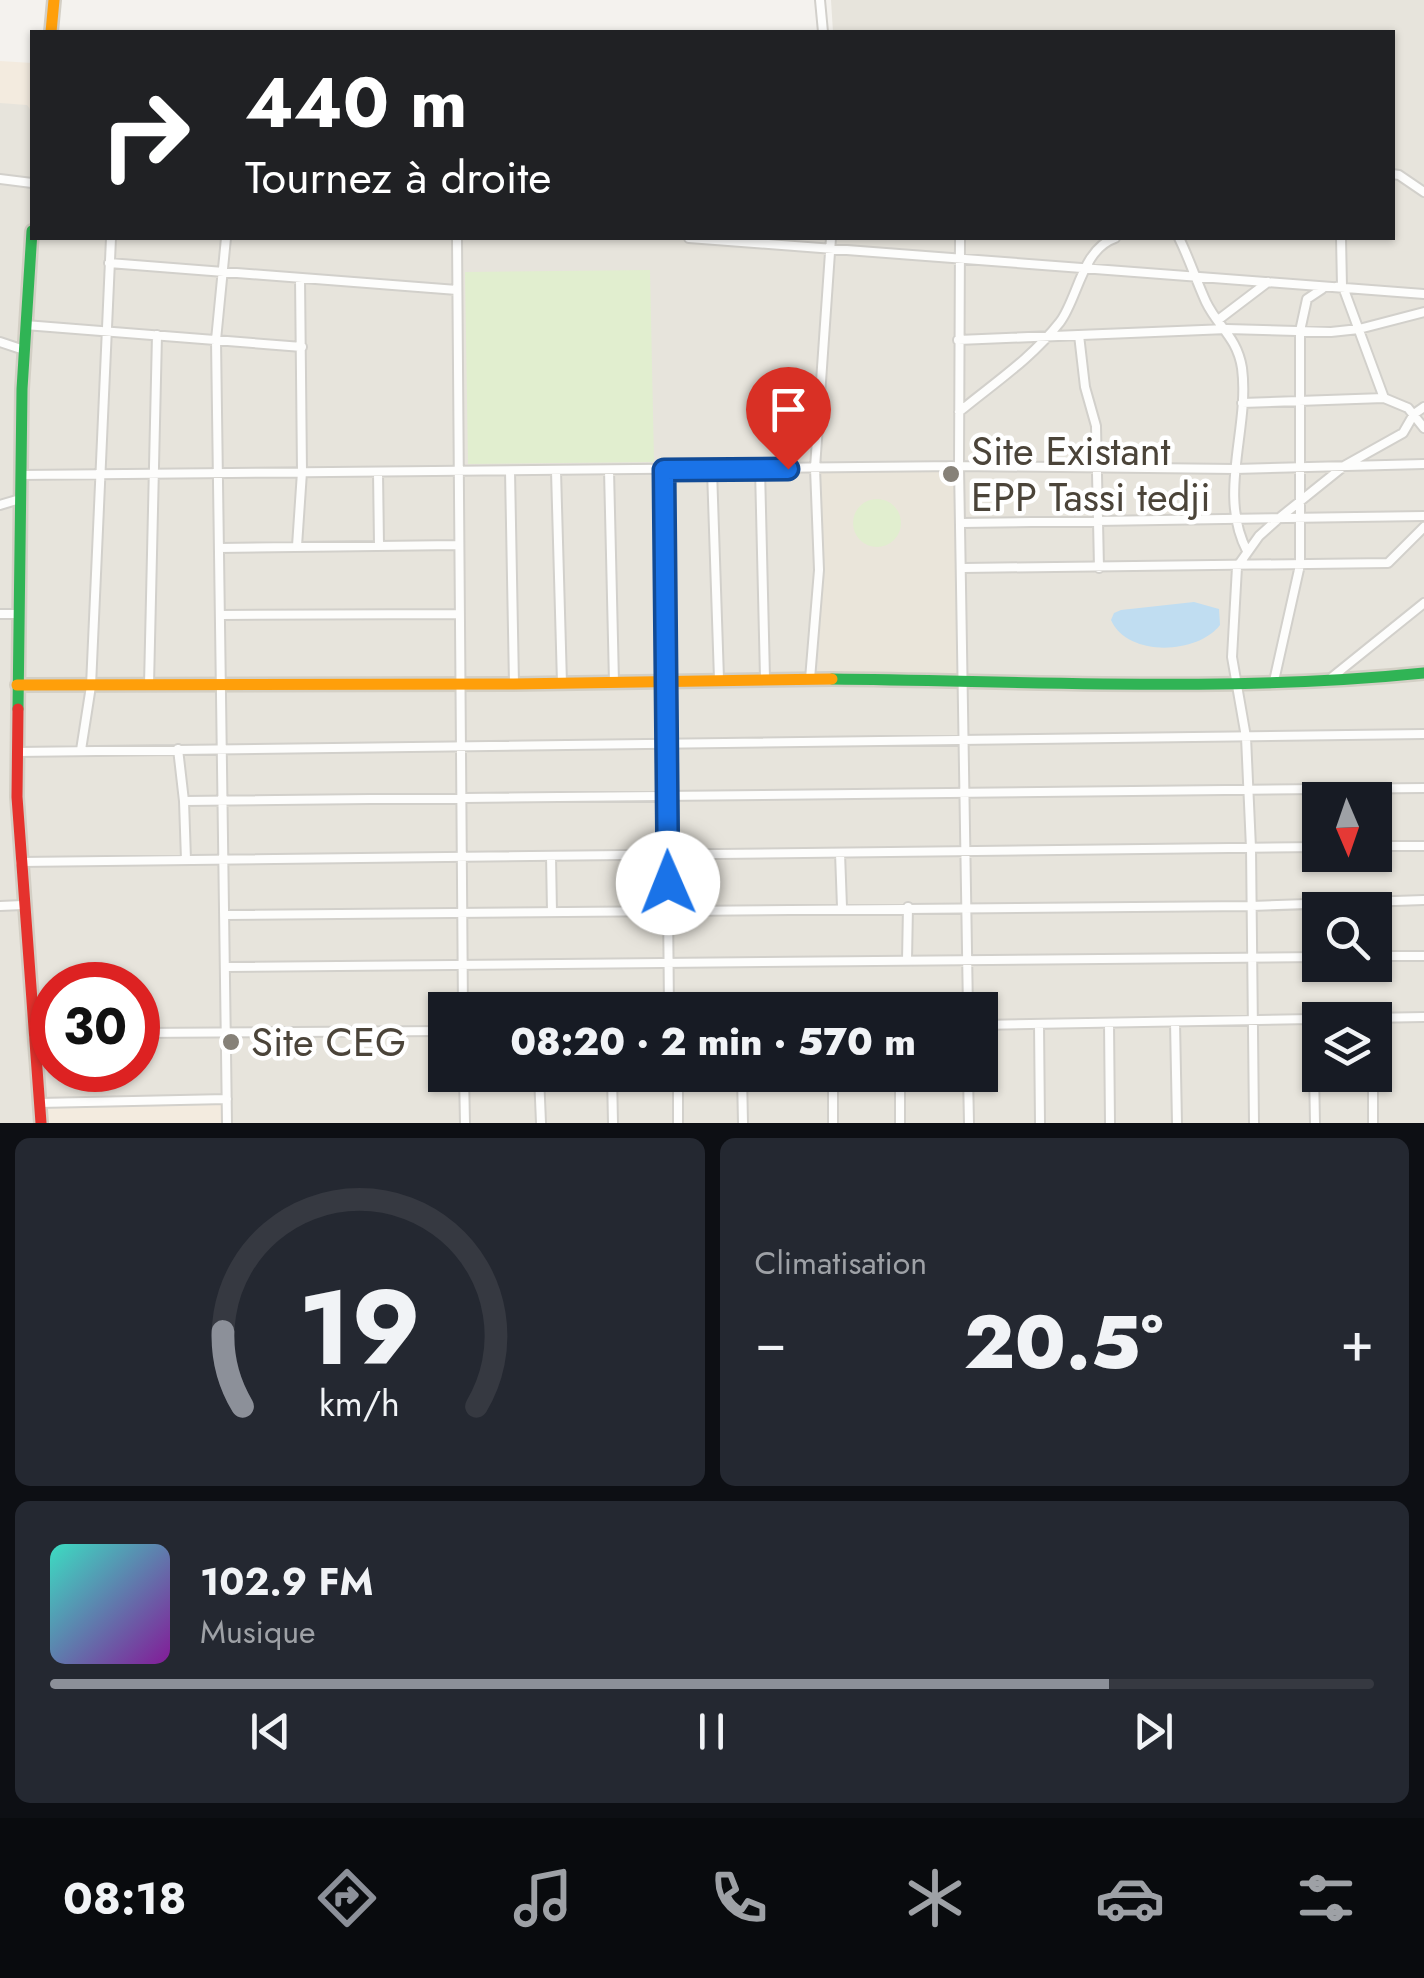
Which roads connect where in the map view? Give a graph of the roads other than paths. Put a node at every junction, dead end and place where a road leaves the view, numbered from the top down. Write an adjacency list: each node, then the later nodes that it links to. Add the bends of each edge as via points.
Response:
1 (54, 0): 3 (street)
2 (820, 0): 4 (street)
3 (51, 30)
4 (824, 30)
5 (1395, 174): 8 (street)
6 (0, 179): 7 (street)
7 (30, 183)
8 (1424, 192)
9 (31, 240): 32 (street)
10 (111, 240): 21 (street)
11 (226, 240): 23 (street)
12 (457, 240): 28 (street)
13 (717, 240): 19 (street)
14 (831, 240): 19 (street)
15 (960, 240): 20 (street)
16 (1110, 240): 22 (street)
17 (1180, 240): 24 (street)
18 (1341, 240): 27 (street)
19 (830, 248): 20 (street); 55 (street)
20 (960, 259): 22 (street); 41 (street)
21 (110, 263): 23 (street); 35 (street)
22 (1087, 268): 24 (street); 39 (street, via 1060,322)
23 (222, 272): 25 (street); 40 (street)
24 (1196, 277): 26 (street); 31 (street)
25 (300, 278): 28 (street); 43 (street)
26 (1268, 282): 27 (street); 31 (street)
27 (1340, 287): 29 (street); 33 (street); 36 (street, via 1316,290 1307,299)
28 (458, 290): 64 (street)
29 (1424, 294)
30 (1424, 312): 33 (street)
31 (1218, 320): 34 (street)
32 (25, 325): 35 (street); 44 (street)
33 (1359, 328): 36 (street); 45 (street)
34 (1228, 329): 36 (street); 37 (street); 47 (street, via 1240,357)
35 (106, 332): 38 (street); 68 (street)
36 (1300, 332): 46 (street)
37 (1078, 335): 39 (street); 56 (street)
38 (158, 336): 40 (street); 69 (street)
39 (1045, 337): 41 (street); 49 (street, via 1006,378)
40 (216, 340): 43 (street); 70 (street)
41 (958, 340): 49 (street)
42 (0, 342): 44 (street)
43 (302, 347): 66 (street)
44 (24, 350): 71 (street)
45 (1384, 398): 46 (street); 50 (street)
46 (1302, 402): 47 (street); 57 (street)
47 (1242, 403): 59 (street)
48 (1424, 406): 50 (street)
49 (959, 412): 53 (street)
50 (1414, 414): 51 (street); 54 (street, via 1403,432)
51 (1424, 428)
52 (1424, 464): 54 (street)
53 (959, 466): 55 (street); 56 (street); 80 (street)
54 (1344, 466): 57 (street); 72 (street)
55 (815, 468): 58 (street); 99 (street, via 819,570)
56 (1098, 468): 59 (street); 79 (street)
57 (1303, 468): 59 (street); 72 (street)
58 (760, 469): 63 (street); 98 (street)
59 (1235, 469): 77 (street)
60 (556, 470): 61 (street); 65 (street); 106 (street)
61 (609, 470): 62 (street); 105 (street)
62 (664, 470): 63 (street); 100 (street)
63 (712, 470): 97 (street)
64 (458, 471): 65 (street); 67 (street); 82 (street)
65 (510, 471): 108 (street)
66 (302, 472): 67 (street); 70 (street); 84 (street)
67 (378, 472): 83 (street)
68 (98, 474): 69 (street); 71 (street); 112 (street)
69 (155, 474): 70 (street); 110 (street)
70 (218, 474): 85 (street)
71 (20, 475): 73 (street)
72 (1302, 498): 76 (street); 78 (street)
73 (20, 499): 74 (street); 93 (street)
74 (0, 505)
75 (1424, 516): 76 (street)
76 (1303, 518): 78 (street); 87 (street)
77 (1235, 519): 78 (street); 79 (street); 86 (street)
78 (1278, 519): 86 (street)
79 (1099, 521): 80 (street); 90 (street)
80 (961, 523): 89 (street)
81 (1424, 527): 87 (street, via 1388,563)
82 (458, 544): 83 (street); 94 (street)
83 (379, 545): 84 (street)
84 (298, 546): 85 (street)
85 (219, 548): 95 (street)
86 (1247, 551): 88 (street)
87 (1300, 564): 88 (street); 103 (street)
88 (1237, 567): 90 (street); 102 (street)
89 (963, 568): 90 (street); 101 (street)
90 (1099, 568)
91 (1424, 602): 104 (street)
92 (0, 614): 93 (street)
93 (18, 614): 109 (street)
94 (459, 614): 95 (street); 111 (street)
95 (220, 615): 107 (street)
96 (1424, 673): 104 (street)
97 (719, 678): 98 (street); 100 (street)
98 (764, 678): 99 (street)
99 (810, 679): 101 (street)
100 (667, 680): 105 (street); 116 (street)
101 (964, 680): 102 (street); 115 (street)
102 (1235, 681): 103 (street); 114 (street)
103 (1274, 681): 104 (street)
104 (1326, 681)
105 (614, 682): 106 (street)
106 (562, 683): 108 (street)
107 (222, 684): 110 (street); 111 (street); 118 (street)
108 (514, 684): 111 (street)
109 (17, 685): 112 (street); 121 (street)
110 (149, 685): 112 (street)
111 (460, 685): 117 (street)
112 (91, 686): 120 (street)
113 (1424, 734): 114 (street)
114 (1246, 737): 115 (street); 122 (street)
115 (965, 738): 116 (street); 124 (street)
116 (668, 742): 117 (street); 125 (street)
117 (460, 746): 118 (street); 126 (street)
118 (222, 748): 119 (street); 128 (street)
119 (178, 749): 120 (street); 127 (street)
120 (81, 750): 121 (street)
121 (17, 752): 140 (street)
122 (1248, 788): 123 (street); 124 (street); 132 (street)
123 (1424, 788)
124 (966, 792): 125 (street); 133 (street)
125 (667, 796): 126 (street); 135 (street)
126 (460, 798): 128 (street); 137 (street)
127 (184, 801): 128 (street); 138 (street)
128 (222, 802): 139 (street)
129 (1392, 846): 130 (street)
130 (1424, 846)
131 (1302, 847): 132 (street)
132 (1251, 848): 133 (street); 145 (street)
133 (966, 851): 134 (street); 144 (street)
134 (840, 852): 135 (street); 146 (street)
135 (668, 854): 136 (street); 150 (street)
136 (550, 856): 137 (street); 149 (street)
137 (462, 857): 139 (street); 148 (street)
138 (186, 860): 139 (street); 140 (street)
139 (224, 860): 151 (street)
140 (20, 862): 142 (street)
141 (1424, 900): 145 (street)
142 (22, 905): 143 (street); 164 (street)
143 (0, 906)
144 (967, 906): 145 (street); 147 (street); 157 (street)
145 (1252, 906): 154 (street)
146 (842, 907): 147 (street); 150 (street)
147 (908, 908): 156 (street)
148 (462, 912): 149 (street); 151 (street); 159 (street)
149 (552, 912): 150 (street)
150 (669, 912): 158 (street)
151 (225, 915): 160 (street)
152 (1392, 956): 153 (street)
153 (1424, 956)
154 (1253, 957): 155 (street); 157 (street); 168 (street)
155 (1302, 957)
156 (907, 960): 157 (street); 158 (street)
157 (968, 961): 163 (street)
158 (669, 963): 159 (street); 162 (street)
159 (463, 966): 160 (street); 161 (street)
160 (226, 967): 173 (street)
161 (463, 992)
162 (669, 992)
163 (968, 992)
164 (30, 1000)
165 (1424, 1017): 166 (street)
166 (1392, 1018)
167 (1302, 1019): 168 (street)
168 (1251, 1020): 169 (street); 202 (street)
169 (1175, 1022): 170 (street); 201 (street)
170 (1109, 1023): 171 (street); 200 (street)
171 (1039, 1024): 172 (street); 199 (street)
172 (998, 1025)
173 (227, 1031): 174 (street); 175 (street); 187 (street)
174 (428, 1031)
175 (160, 1033)
176 (39, 1092): 188 (street)
177 (464, 1092): 191 (street)
178 (540, 1092): 192 (street)
179 (612, 1092): 193 (street)
180 (678, 1092): 194 (street)
181 (742, 1092): 195 (street)
182 (833, 1092): 196 (street)
183 (900, 1092): 197 (street)
184 (968, 1092): 198 (street)
185 (1314, 1092): 203 (street)
186 (1373, 1092): 204 (street)
187 (227, 1099): 188 (street); 190 (street)
188 (40, 1103): 189 (street)
189 (41, 1123)
190 (227, 1123)
191 (464, 1123)
192 (540, 1123)
193 (613, 1123)
194 (678, 1123)
195 (742, 1123)
196 (833, 1123)
197 (900, 1123)
198 (969, 1123)
199 (1040, 1123)
200 (1110, 1123)
201 (1177, 1123)
202 (1254, 1123)
203 (1314, 1123)
204 (1373, 1123)

